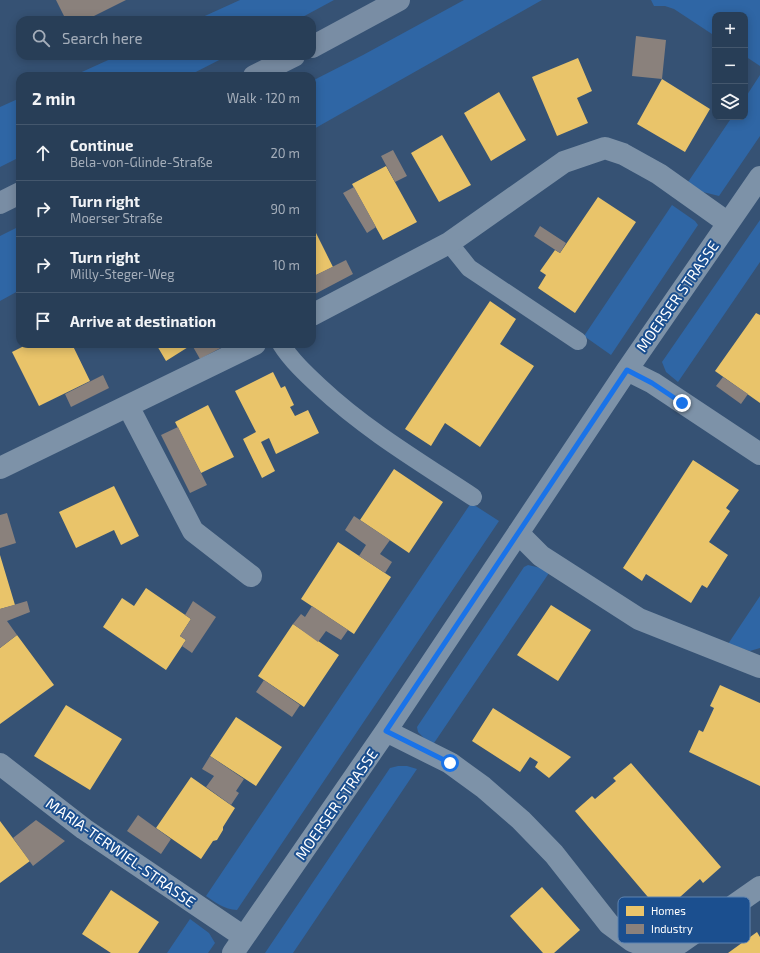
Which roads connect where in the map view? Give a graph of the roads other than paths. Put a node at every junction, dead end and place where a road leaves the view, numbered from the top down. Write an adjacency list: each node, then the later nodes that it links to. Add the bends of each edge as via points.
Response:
1 (400, 0): 2 (main road)
2 (316, 45)
3 (286, 60): 4 (main road)
4 (262, 72)
5 (760, 177): 8 (street, MOERSER STRASSE)
6 (16, 195): 7 (main road)
7 (0, 203)
8 (728, 223): 9 (street, via 659,174 623,154 605,148 564,162); 14 (street, MOERSER STRASSE)
9 (449, 243): 10 (street); 11 (lane, via 469,268)
10 (316, 313)
11 (578, 341)
12 (247, 348): 15 (street)
13 (284, 348): 18 (lane, via 306,374 358,420)
14 (627, 370): 16 (street, via 652,383); 19 (street, MOERSER STRASSE)
15 (128, 406): 17 (street); 20 (street, via 193,531)
16 (760, 454)
17 (0, 468)
18 (472, 496)
19 (518, 533): 21 (street, via 541,556 639,619); 22 (street, MOERSER STRASSE)
20 (250, 576)
21 (760, 667)
22 (386, 731): 26 (street, via 450,763 521,820 554,854 609,924); 29 (street, MOERSER STRASSE)
23 (0, 764): 29 (street, MARIA-TERWIEL-STRASSE)
24 (760, 887): 25 (street)
25 (746, 897)
26 (618, 931)
27 (637, 943): 28 (street, via 656,950)
28 (680, 943)
29 (239, 945)

